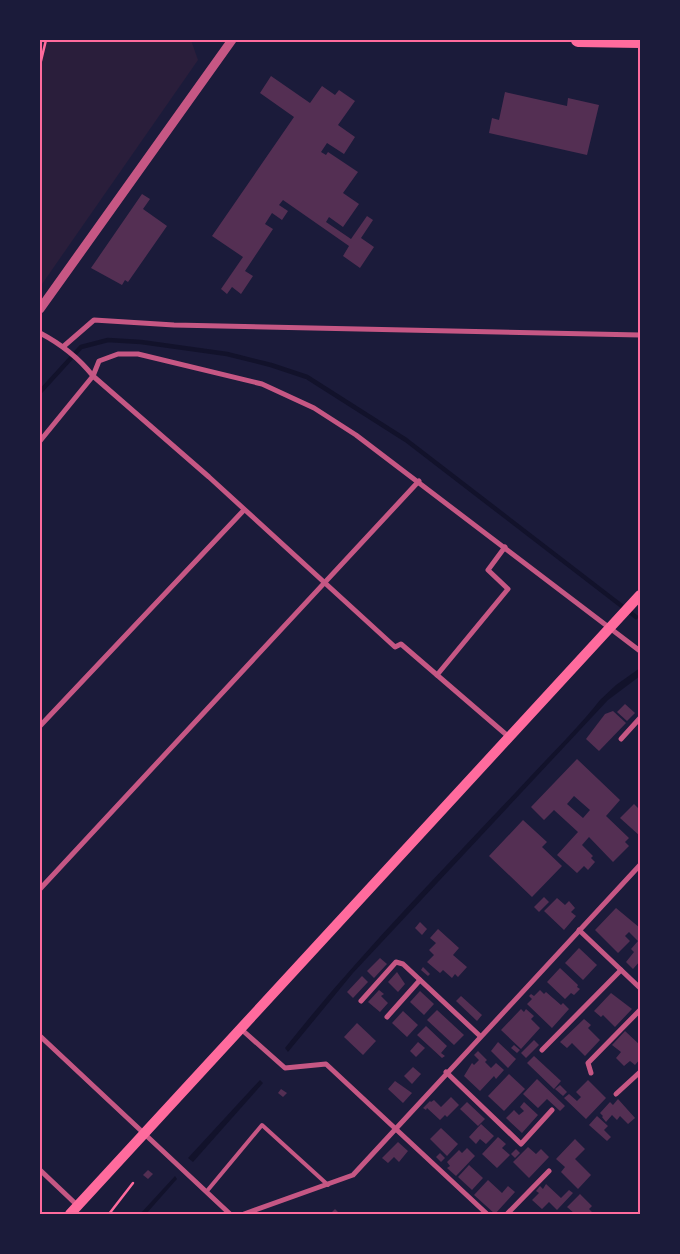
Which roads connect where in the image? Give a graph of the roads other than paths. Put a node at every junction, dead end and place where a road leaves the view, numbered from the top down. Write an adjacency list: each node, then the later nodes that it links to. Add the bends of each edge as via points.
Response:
1 (232, 40): 4 (street)
2 (578, 40): 3 (highway)
3 (640, 42)
4 (40, 309)
5 (40, 332): 7 (street)
6 (640, 335): 7 (street, via 174,325 94,320)
7 (64, 346): 8 (street)
8 (92, 376): 9 (street); 10 (street, via 99,361 118,354 138,354 262,384 314,408); 11 (street)
9 (40, 441)
10 (419, 481): 12 (street); 13 (street)
11 (244, 510): 13 (street); 19 (street)
12 (505, 547): 15 (street); 17 (street, via 488,570 508,589)
13 (324, 583): 17 (street, via 395,647 402,644); 23 (street)
14 (636, 598): 15 (main road)
15 (608, 628): 16 (street); 20 (main road)
16 (639, 650)
17 (437, 675): 20 (street)
18 (640, 718): 21 (street)
19 (40, 726)
20 (510, 737): 31 (main road)
21 (621, 740)
22 (640, 865): 24 (street)
23 (40, 889)
24 (579, 930): 25 (street); 33 (street)
25 (621, 970): 27 (street); 34 (street)
26 (420, 980): 28 (street, via 403,964 396,962); 30 (street); 33 (street)
27 (640, 988)
28 (361, 1001)
29 (640, 1010): 37 (street, via 588,1063)
30 (386, 1017)
31 (241, 1029): 40 (street, via 284,1068 326,1064); 41 (main road)
32 (40, 1036): 41 (street)
33 (480, 1036): 35 (street)
34 (542, 1050)
35 (446, 1072): 39 (street, via 521,1144); 40 (street)
36 (640, 1072): 38 (street)
37 (591, 1073)
38 (616, 1094)
39 (552, 1110)
40 (396, 1128): 44 (street, via 353,1175); 50 (street)
41 (144, 1132): 45 (street); 46 (main road)
42 (40, 1170): 46 (street)
43 (549, 1171): 51 (street)
44 (328, 1184): 45 (lane, via 262,1125); 49 (street)
45 (207, 1191): 48 (street)
46 (78, 1206): 47 (main road)
47 (70, 1214)
48 (230, 1214)
49 (244, 1214)
50 (487, 1214)
51 (507, 1214)

